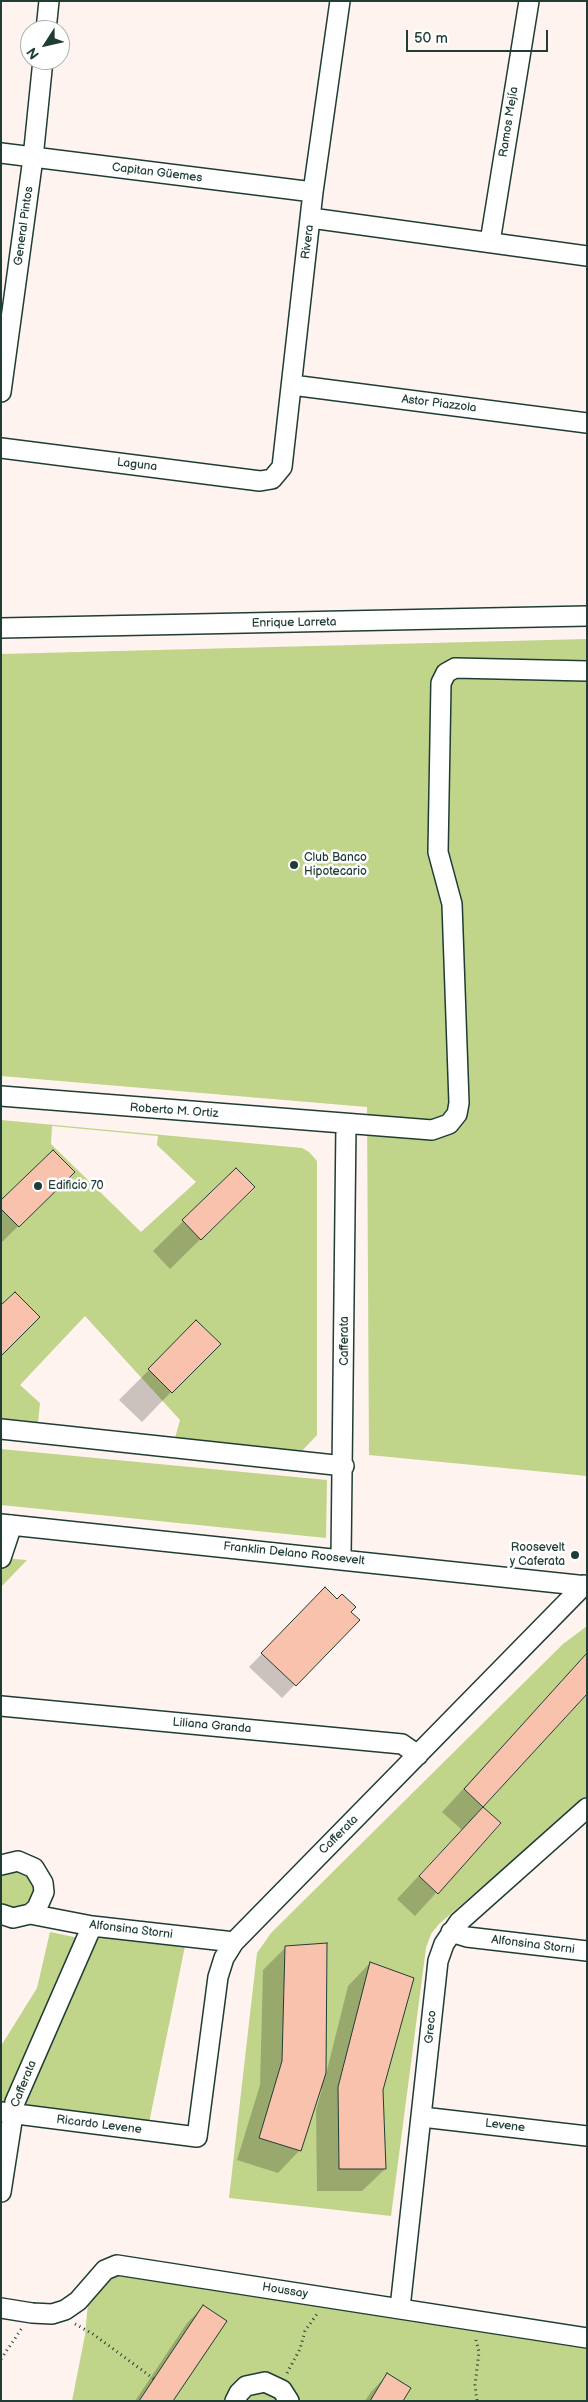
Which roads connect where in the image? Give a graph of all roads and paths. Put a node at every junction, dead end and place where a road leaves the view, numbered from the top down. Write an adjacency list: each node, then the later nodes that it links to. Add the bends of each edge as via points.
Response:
1 (49, 1): 4 (street)
2 (340, 1): 8 (street, Rivera)
3 (529, 1): 10 (street, Ramos Mejía)
4 (47, 20)
5 (42, 70): 7 (street, General Pintos)
6 (1, 153): 7 (street, Capitan Güemes)
7 (33, 158): 8 (street, Capitan Güemes); 13 (street, General Pintos)
8 (313, 192): 9 (street, Rivera)
9 (310, 218): 10 (street); 12 (street, Rivera)
10 (490, 242): 11 (street)
11 (587, 256)
12 (292, 385): 14 (street, Astor Piazzola); 16 (street, Rivera, via 282,467)
13 (1, 392)
14 (587, 422)
15 (1, 448): 16 (street, Laguna, via 260,481)
16 (272, 479)
17 (587, 616): 18 (street, Enrique Larreta)
18 (1, 628)
19 (587, 671): 21 (street, Roberto M. Ortiz, via 455,668 446,673 441,683 438,852 452,904 457,1114 449,1124 432,1130)
20 (1, 1096): 21 (street, Roberto M. Ortiz)
21 (346, 1124): 23 (street, Cafferata)
22 (1, 1429): 23 (street)
23 (344, 1466): 26 (street, Cafferata)
24 (7, 1525): 25 (street); 26 (street, Franklin Delano Roosevelt)
25 (1, 1558)
26 (341, 1558): 27 (street, Franklin Delano Roosevelt)
27 (585, 1586): 29 (street, Cafferata)
28 (1, 1706): 29 (street, Liliana Granda, via 402,1744)
29 (418, 1755): 36 (street, Cafferata)
30 (587, 1808): 35 (street, Greco)
31 (1, 1865): 33 (street, via 18,1861 40,1875 42,1901)
32 (1, 1914): 33 (street, Alfonsina Storni, via 13,1918)
33 (30, 1914): 34 (street, Alfonsina Storni)
34 (92, 1926): 36 (street, Alfonsina Storni); 38 (street, Cafferata, via 15,2102)
35 (451, 1932): 37 (street, Alfonsina Storni, via 467,1937); 39 (street, Greco, via 438,1961)
36 (234, 1942): 41 (street, Cafferata, via 218,1977)
37 (587, 1951)
38 (7, 2113): 41 (street, Ricardo Levene); 42 (street, Cafferata)
39 (422, 2117): 40 (street, Levene); 45 (street, Greco)
40 (587, 2136)
41 (197, 2137)
42 (1, 2192)
43 (342, 2300): 45 (street, Houssay); 47 (street, Houssay, via 118,2265 105,2270 78,2301); 52 (path, via 313,2318 290,2369)
44 (1, 2308): 46 (street, Houssay)
45 (400, 2308): 48 (street, Houssay)
46 (32, 2313): 47 (street, Houssay); 50 (path)
47 (52, 2314): 51 (path, via 93,2334)
48 (463, 2319): 49 (street, Houssay); 55 (path, via 475,2337 478,2352)
49 (587, 2338)
50 (1, 2359)
51 (154, 2379)
52 (274, 2384): 53 (street, via 255,2382 246,2386); 54 (street)
53 (235, 2401)
54 (289, 2401)
55 (477, 2401)

